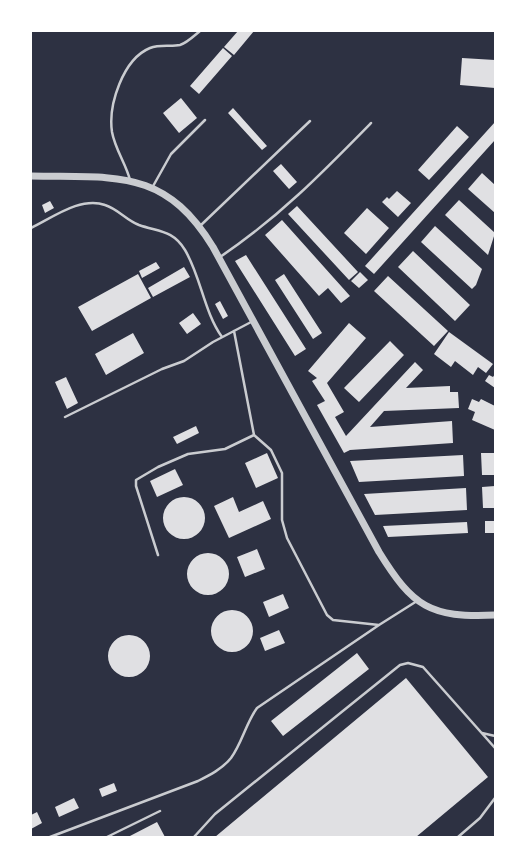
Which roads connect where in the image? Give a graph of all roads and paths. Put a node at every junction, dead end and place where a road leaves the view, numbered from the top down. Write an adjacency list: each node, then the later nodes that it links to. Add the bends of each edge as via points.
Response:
1 (200, 31): 6 (lane, via 180,45 150,48 137,56 119,83 112,132)
2 (205, 120): 7 (lane, via 171,154)
3 (310, 120): 8 (lane)
4 (372, 123): 10 (lane, via 301,194 264,226)
5 (31, 176): 6 (street)
6 (130, 181): 7 (street)
7 (152, 188): 8 (street, via 180,204)
8 (200, 226): 10 (street)
9 (31, 228): 13 (lane, via 83,204 97,203 105,205 138,225 170,234 186,252 215,326)
10 (220, 258): 11 (street)
11 (254, 320): 12 (lane); 17 (street, via 379,552 393,575)
12 (234, 331): 13 (lane); 15 (lane)
13 (222, 337): 14 (lane, via 184,361 162,369)
14 (65, 417)
15 (254, 435): 16 (lane, via 224,449 188,454 136,480); 19 (lane, via 271,450 282,473 282,520 286,538 327,615 333,620)
16 (158, 555)
17 (417, 601): 18 (street, via 434,611 449,614); 19 (lane)
18 (495, 615)
19 (379, 625): 25 (lane, via 257,708 231,758 212,774 198,782)
20 (481, 733): 21 (lane); 22 (lane); 27 (lane, via 423,667 408,663 400,665 215,814)
21 (495, 736)
22 (495, 748)
23 (495, 798): 28 (lane, via 480,818)
24 (160, 811): 26 (lane)
25 (50, 837)
26 (107, 837)
27 (194, 837)
28 (458, 837)

